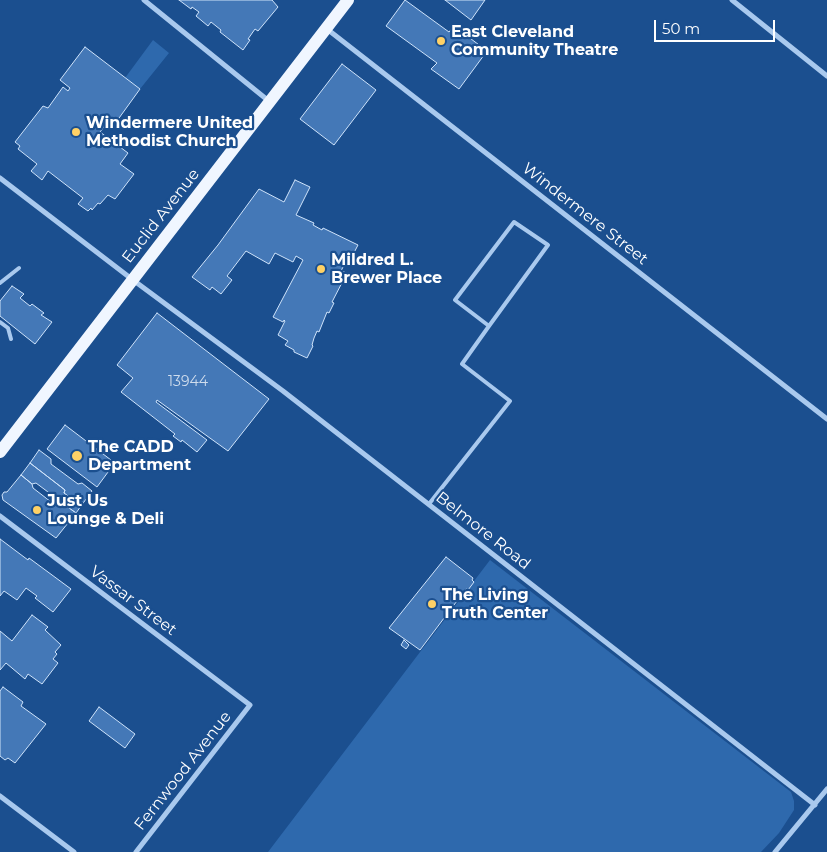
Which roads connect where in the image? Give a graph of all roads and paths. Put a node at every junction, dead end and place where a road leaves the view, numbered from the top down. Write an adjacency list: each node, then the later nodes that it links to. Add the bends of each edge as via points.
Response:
1 (144, 0): 6 (street)
2 (348, 0): 4 (main road, Euclid Avenue)
3 (732, 0): 5 (street)
4 (327, 29): 6 (main road, Euclid Avenue); 14 (street, Windermere Street)
5 (827, 76)
6 (270, 102): 9 (main road, Euclid Avenue)
7 (0, 178): 9 (street, Belmore Road)
8 (19, 268): 10 (lane)
9 (132, 280): 15 (main road, Euclid Avenue); 16 (street, Belmore Road)
10 (0, 283)
11 (0, 322): 13 (lane, via 8,328)
12 (489, 326): 12 (lane, via 548,245 514,222 455,300); 16 (lane, via 462,364 510,401)
13 (11, 339)
14 (827, 419)
15 (0, 452)
16 (429, 504): 21 (street, Belmore Road)
17 (0, 516): 18 (street, Vassar Street)
18 (250, 705): 23 (street, Fernwood Avenue)
19 (827, 789): 21 (street)
20 (0, 796): 22 (street)
21 (815, 805): 24 (street)
22 (74, 852)
23 (136, 852)
24 (775, 852)

